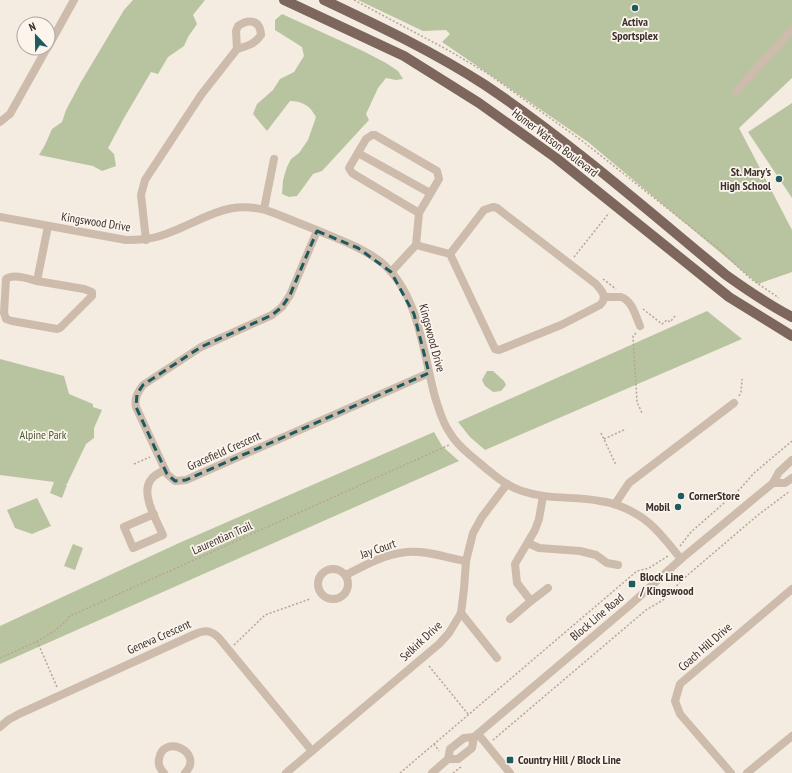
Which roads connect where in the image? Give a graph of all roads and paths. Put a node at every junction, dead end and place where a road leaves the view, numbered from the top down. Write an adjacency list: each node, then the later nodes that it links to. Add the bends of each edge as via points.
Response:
1 (74, 0): 5 (street)
2 (284, 0): 28 (main road, Homer Watson Boulevard, via 404,56 479,103 556,158 729,297)
3 (324, 0): 26 (main road, Homer Watson Boulevard, via 407,40 484,85 564,142 726,275)
4 (792, 30): 8 (street)
5 (56, 33)
6 (237, 49): 19 (street, via 201,95 145,180 141,195)
7 (43, 56): 9 (street, via 10,114)
8 (736, 91)
9 (0, 122)
10 (358, 153): 12 (street); 12 (street, via 366,138 375,135 437,171 439,178); 15 (street, via 350,168 354,176)
11 (274, 159): 13 (street)
12 (430, 193): 15 (street)
13 (264, 209): 18 (street, Kingswood Drive); 19 (street, Kingswood Drive, via 249,206 233,207)
14 (610, 212): 22 (path)
15 (419, 213): 20 (street)
16 (0, 217): 17 (street, Kingswood Drive)
17 (48, 226): 19 (street, Kingswood Drive, via 126,240); 24 (street)
18 (317, 231): 23 (street, Kingswood Drive, via 358,248 381,262); 38 (street, Gracefield Crescent, via 290,295 282,307 272,315 201,347 143,385 137,394 136,407)
19 (146, 240)
20 (416, 245): 21 (street); 23 (street)
21 (450, 254): 22 (street, via 484,210 493,207); 25 (street, via 495,349 499,350 561,325 600,305)
22 (570, 263): 25 (street, via 596,284)
23 (391, 272): 29 (street, Kingswood Drive, via 414,314)
24 (37, 281): 24 (street, via 90,290 93,295 57,329 6,319 6,279 14,276)
25 (605, 297): 27 (street, via 627,300)
26 (792, 317)
27 (640, 326): 32 (path, via 633,336 638,402)
28 (792, 336)
29 (429, 373): 36 (street, Kingswood Drive, via 440,412); 42 (street, Gracefield Crescent, via 186,480 175,481)
30 (742, 378): 31 (path, via 741,392)
31 (734, 403): 48 (street, via 629,483)
32 (642, 413)
33 (626, 429): 35 (path)
34 (601, 433): 35 (path)
35 (604, 439): 41 (path)
36 (455, 441): 45 (street, Kingswood Drive); 63 (path, Laurentian Trail, via 443,449 70,616 62,626)
37 (792, 441): 51 (path, via 691,532)
38 (157, 454): 40 (path); 42 (street, Gracefield Crescent)
39 (792, 460): 44 (street, Block Line Road, via 779,472)
40 (134, 464)
41 (616, 466)
42 (165, 470): 49 (street, via 155,475 147,490)
43 (792, 478): 44 (street, Block Line Road, via 785,483)
44 (773, 483): 52 (street, Block Line Road)
45 (507, 484): 47 (street, Kingswood Drive); 54 (street, Selkirk Drive, via 473,533)
46 (792, 489): 73 (path, via 683,579 664,600 646,610)
47 (543, 496): 48 (street, Kingswood Drive); 50 (street, via 539,518)
48 (615, 504): 52 (street, Kingswood Drive, via 649,523)
49 (154, 514): 49 (street, via 163,535 133,548 124,527)
50 (528, 543): 55 (street, via 539,548 580,551); 60 (street, via 515,564 517,583)
51 (684, 543)
52 (681, 559): 71 (street, Block Line Road)
53 (664, 560): 69 (path, via 637,572)
54 (466, 561): 56 (street, Jay Court, via 408,552 382,558); 61 (street, Selkirk Drive)
55 (618, 565)
56 (346, 575)
57 (548, 588): 60 (street)
58 (792, 589): 84 (street, Coach Hill Drive, via 680,684 675,701 680,714)
59 (310, 599): 64 (path, via 265,615)
60 (531, 601): 62 (street)
61 (461, 613): 66 (street); 75 (street, Selkirk Drive, via 439,644)
62 (510, 619)
63 (37, 641): 65 (path, Laurentian Trail); 68 (path)
64 (228, 650): 68 (street, Geneva Crescent, via 214,633 200,632); 75 (street, Geneva Crescent)
65 (0, 658)
66 (497, 658)
67 (429, 666): 69 (path)
68 (60, 695): 70 (street, Geneva Crescent, via 19,714)
69 (469, 714): 74 (path)
70 (0, 727)
71 (476, 736): 77 (street, Block Line Road, via 464,738 450,749); 77 (street, Block Line Road, via 472,748 458,759); 83 (street)
72 (792, 736): 85 (street)
73 (495, 740)
74 (434, 744): 76 (path); 81 (path)
75 (312, 751): 80 (street, Selkirk Drive)
76 (439, 751)
77 (448, 759): 82 (street, Block Line Road)
78 (164, 773): 79 (street, via 159,766 161,754 171,746 178,746 188,754 190,763)
79 (186, 773)
80 (286, 773)
81 (400, 773)
82 (432, 773)
83 (510, 773)
84 (731, 773)
85 (747, 773)

